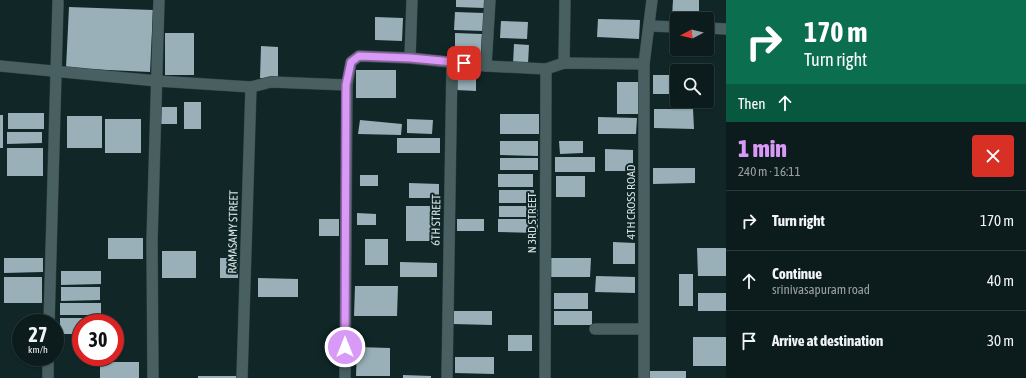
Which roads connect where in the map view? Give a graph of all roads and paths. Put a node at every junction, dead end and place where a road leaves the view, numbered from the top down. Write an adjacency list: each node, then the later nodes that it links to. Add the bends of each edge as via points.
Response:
1 (159, 0): 19 (street)
2 (412, 0): 11 (street)
3 (490, 0): 16 (street)
4 (565, 0): 13 (street)
5 (652, 0): 7 (street, 4TH CROSS ROAD)
6 (58, 2): 18 (street)
7 (649, 26): 8 (street); 14 (street, 4TH CROSS ROAD)
8 (670, 27)
9 (714, 28): 10 (street)
10 (726, 29)
11 (410, 58): 12 (street); 20 (street, via 359,56 351,62)
12 (452, 62): 16 (street); 30 (street, 6TH STREET)
13 (564, 63): 14 (street); 17 (street)
14 (644, 64): 24 (street, 4TH CROSS ROAD)
15 (0, 66): 18 (street)
16 (486, 66): 17 (street)
17 (546, 69): 31 (street, N 3RD STREET)
18 (56, 72): 19 (street); 22 (street)
19 (157, 81): 21 (street); 27 (street, via 152,241)
20 (346, 85): 21 (street, via 271,82); 29 (street)
21 (251, 87): 28 (street, RAMASAMY STREET)
22 (49, 314)
23 (595, 329): 24 (street)
24 (644, 329): 32 (street, 4TH CROSS ROAD)
25 (48, 366): 26 (street)
26 (48, 378)
27 (153, 378)
28 (242, 378)
29 (344, 378)
30 (447, 378)
31 (545, 378)
32 (644, 378)

